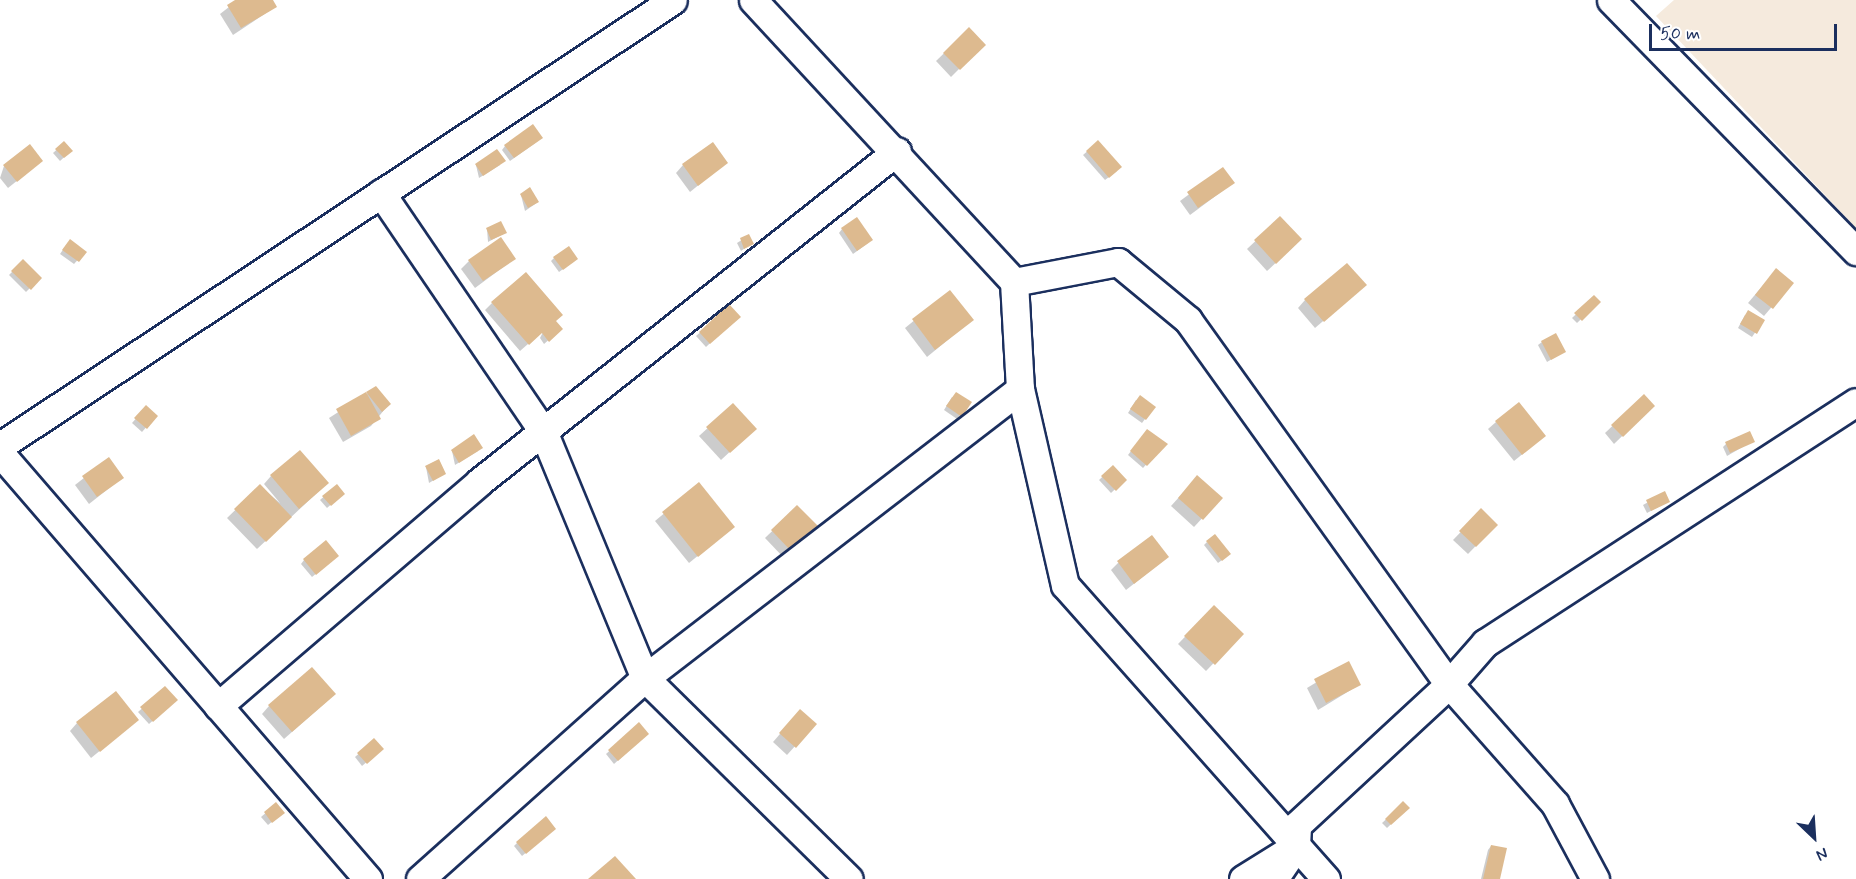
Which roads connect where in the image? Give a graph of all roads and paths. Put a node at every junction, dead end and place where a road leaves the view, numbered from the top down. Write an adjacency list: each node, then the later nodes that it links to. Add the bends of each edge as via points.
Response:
1 (673, 0): 5 (street)
2 (753, 0): 4 (street)
3 (1611, 0): 6 (street)
4 (896, 152): 7 (street); 10 (street)
5 (381, 194): 10 (street); 11 (street)
6 (1856, 252)
7 (1014, 282): 8 (street); 14 (street, via 1118,262 1188,320)
8 (1020, 390): 13 (street); 16 (street, via 1065,585)
9 (1856, 402): 14 (street, via 1485,643)
10 (543, 431): 13 (street); 15 (street)
11 (0, 446)
12 (0, 453): 15 (street)
13 (645, 678): 18 (street); 19 (street)
14 (1449, 684): 16 (street, via 1297,825); 23 (street, via 1555,804)
15 (218, 706): 17 (street)
16 (1296, 846): 20 (street); 21 (street); 22 (street)
17 (368, 879)
18 (420, 879)
19 (849, 879)
20 (1243, 879)
21 (1274, 879)
22 (1326, 879)
23 (1595, 879)

